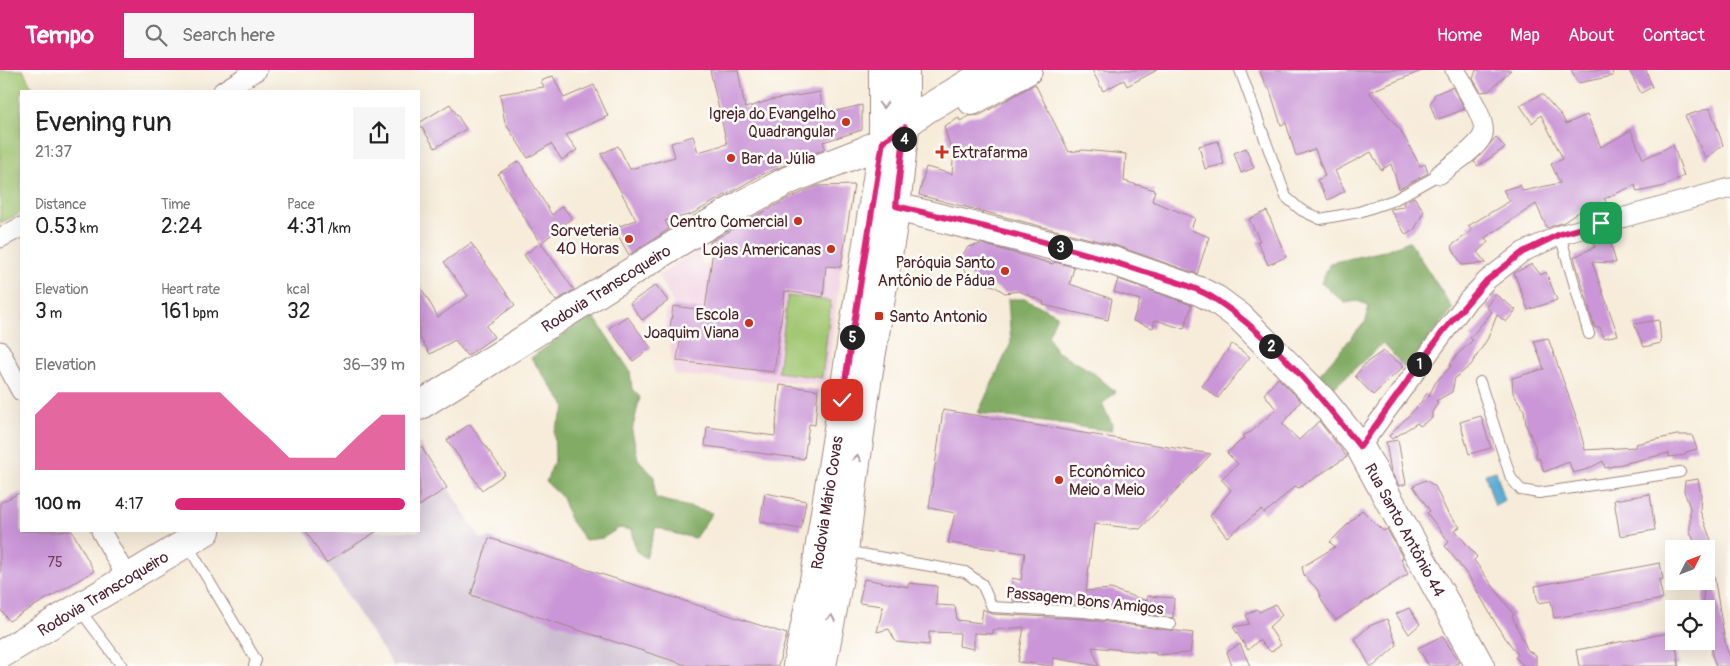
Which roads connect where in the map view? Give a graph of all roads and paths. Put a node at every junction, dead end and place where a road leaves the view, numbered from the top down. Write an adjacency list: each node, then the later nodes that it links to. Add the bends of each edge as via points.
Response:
1 (257, 70): 8 (street)
2 (882, 70): 10 (main road, Rodovia Mário Covas, one-way to 10)
3 (904, 70): 10 (main road, Rodovia Mário Covas)
4 (991, 70): 10 (main road, via 925,110)
5 (1028, 70): 10 (main road, via 928,126)
6 (1240, 70): 11 (lane, via 1286,197 1320,220 1394,200)
7 (1455, 70): 11 (street, via 1484,130 1482,138)
8 (238, 74): 9 (street)
9 (224, 90)
10 (894, 134): 13 (main road, Rodovia Mário Covas); 21 (main road, Rodovia Transcoqueiro, via 864,151 789,180 743,204); 33 (main road, Rodovia Mário Covas)
11 (1440, 174)
12 (1730, 188): 15 (street)
13 (896, 206): 22 (main road, Rua Santo Antônio 44, via 1110,260 1217,300 1274,350 1322,400); 26 (main road, Rodovia Mário Covas, one-way to 13, via 866,390)
14 (20, 228): 16 (street)
15 (1560, 234): 17 (lane); 22 (street, via 1517,256 1468,300)
16 (0, 238)
17 (1589, 334)
18 (0, 351): 20 (street)
19 (1480, 382): 23 (lane, via 1511,478 1521,490 1539,493)
20 (20, 389)
21 (420, 405)
22 (1360, 447): 35 (main road, Rua Santo Antônio 44)
23 (1680, 472)
24 (101, 532): 27 (street)
25 (196, 537): 27 (main road, Rodovia Transcoqueiro); 32 (lane, via 256,660)
26 (855, 553): 29 (lane, Passagem Bons Amigos, via 965,572 982,584 992,607 1085,612); 34 (main road, Rodovia Mário Covas, one-way to 26)
27 (127, 578): 28 (main road, Rodovia Transcoqueiro)
28 (77, 607): 30 (main road, Rodovia Transcoqueiro); 31 (lane)
29 (1171, 624)
30 (0, 655)
31 (122, 666)
32 (254, 666)
33 (797, 666)
34 (822, 666)
35 (1480, 666)

